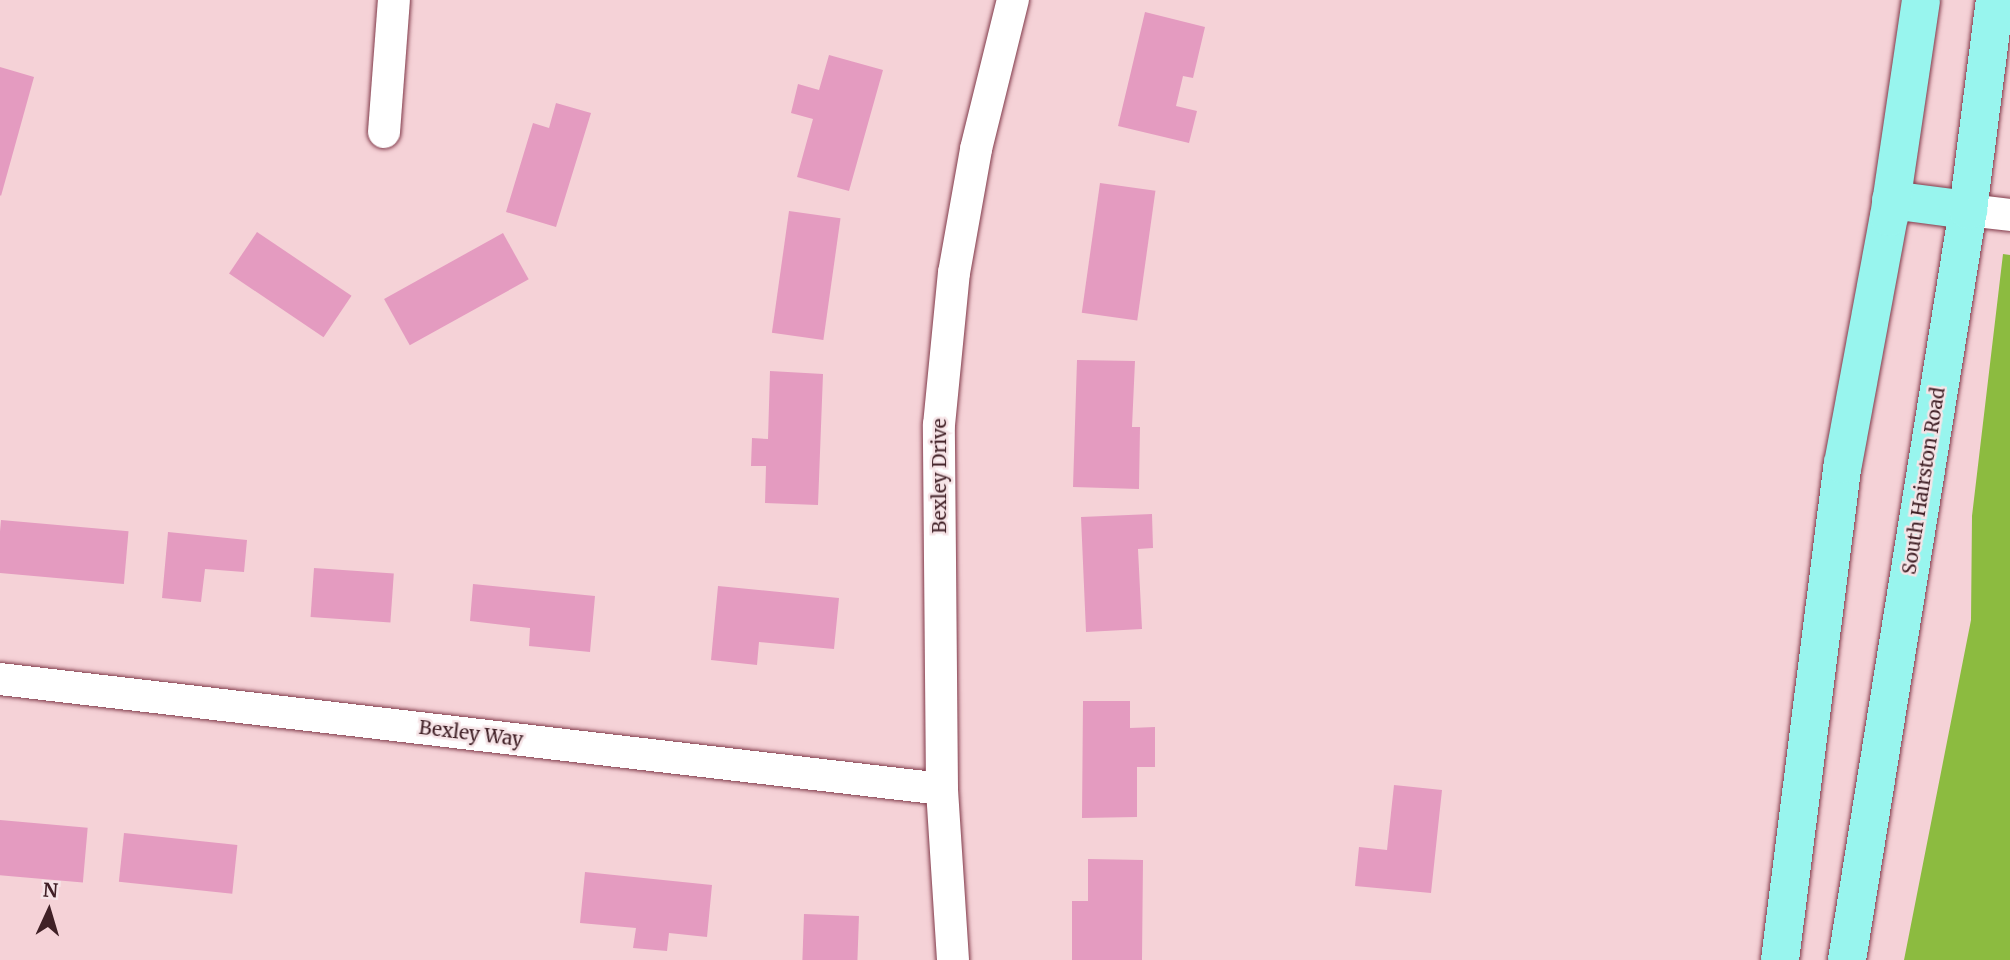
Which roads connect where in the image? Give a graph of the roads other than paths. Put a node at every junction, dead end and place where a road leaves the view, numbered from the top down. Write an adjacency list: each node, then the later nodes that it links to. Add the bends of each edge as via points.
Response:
1 (394, 0): 5 (street)
2 (1013, 0): 10 (street, Bexley Drive, via 975,149 944,355 939,425)
3 (1921, 0): 6 (main road)
4 (1995, 0): 7 (main road, South Hairston Road)
5 (384, 132)
6 (1891, 200): 7 (main road); 12 (main road, via 1843,464)
7 (1968, 210): 8 (street); 13 (main road, South Hairston Road)
8 (2010, 215)
9 (0, 678): 10 (street, Bexley Way)
10 (942, 789): 11 (street, Bexley Drive)
11 (953, 960)
12 (1780, 960)
13 (1847, 960)

